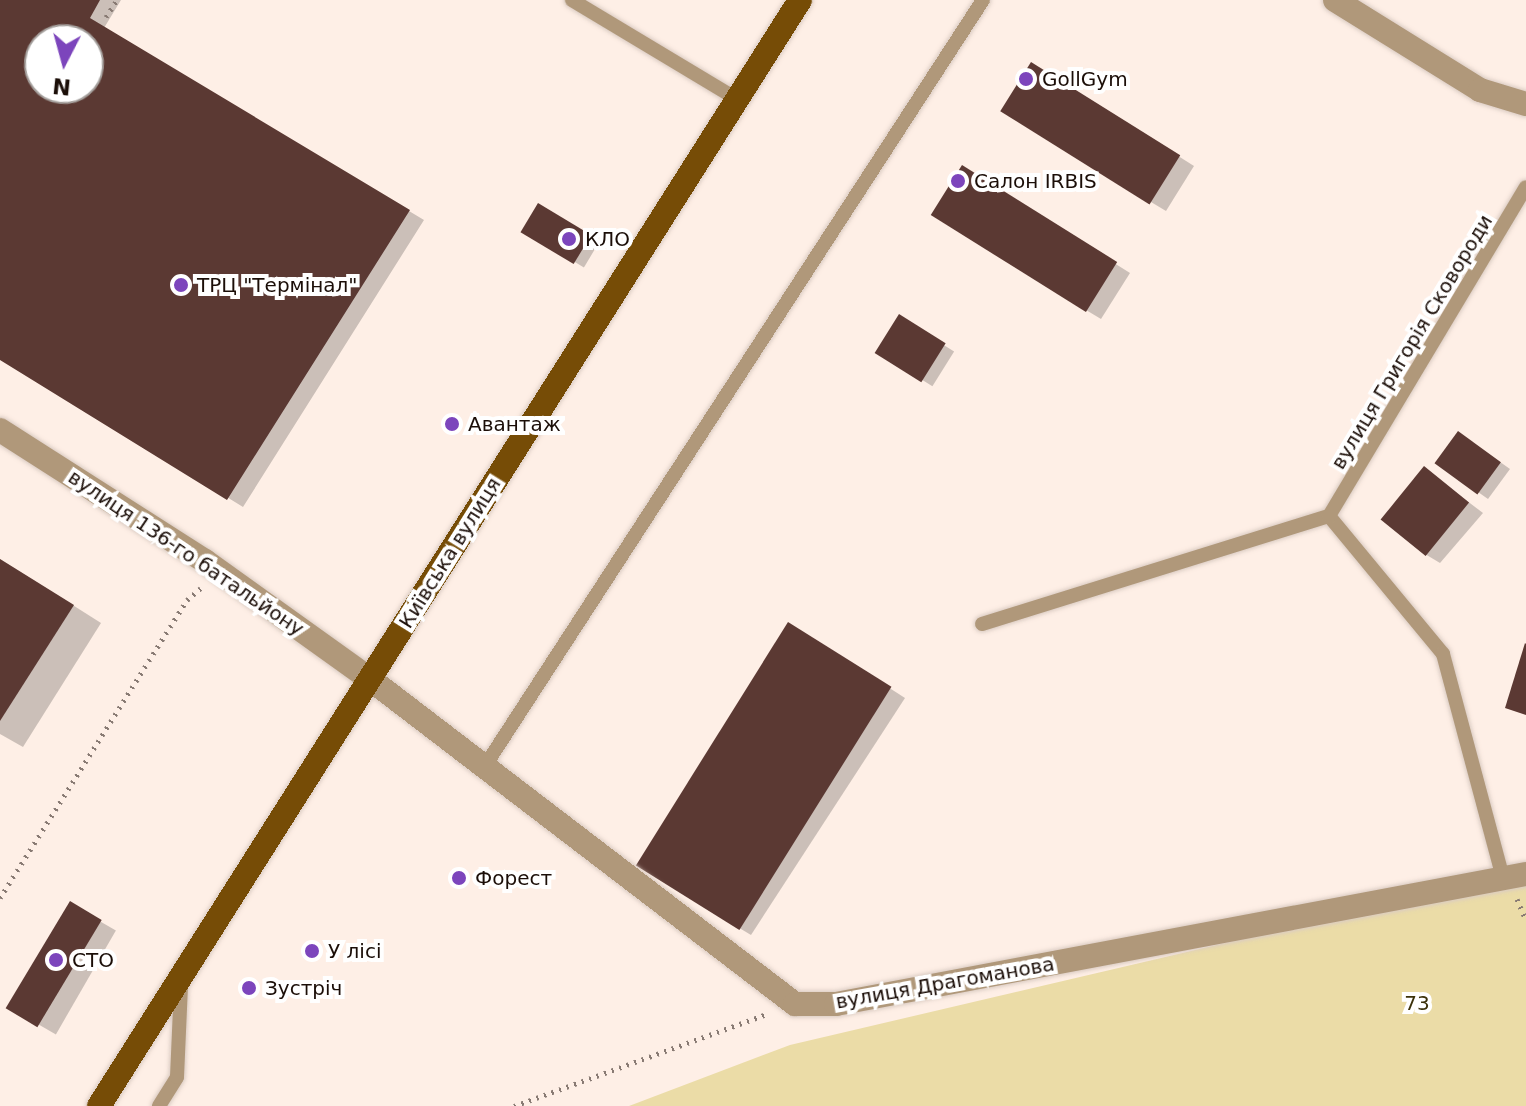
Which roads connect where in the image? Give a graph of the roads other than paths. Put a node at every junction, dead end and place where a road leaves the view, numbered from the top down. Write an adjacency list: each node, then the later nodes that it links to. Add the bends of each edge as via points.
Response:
1 (572, 0): 5 (lane)
2 (800, 0): 5 (main road, Київська вулиця)
3 (983, 0): 12 (lane)
4 (1335, 0): 6 (street, via 1480,90)
5 (737, 99): 11 (main road, Київська вулиця)
6 (1526, 104)
7 (1526, 187): 9 (lane, вулиця Григорія Сковороди)
8 (0, 430): 11 (street, вулиця 136-го батальйону, via 220,572)
9 (1329, 516): 10 (lane); 13 (lane, via 1443,654)
10 (982, 624)
11 (370, 679): 12 (street); 14 (main road, Київська вулиця)
12 (483, 769): 13 (street, вулиця Драгоманова, via 795,1004 836,1004)
13 (1514, 876)
14 (181, 976): 15 (main road, Київська вулиця); 16 (lane, via 177,1077)
15 (99, 1106)
16 (159, 1106)

